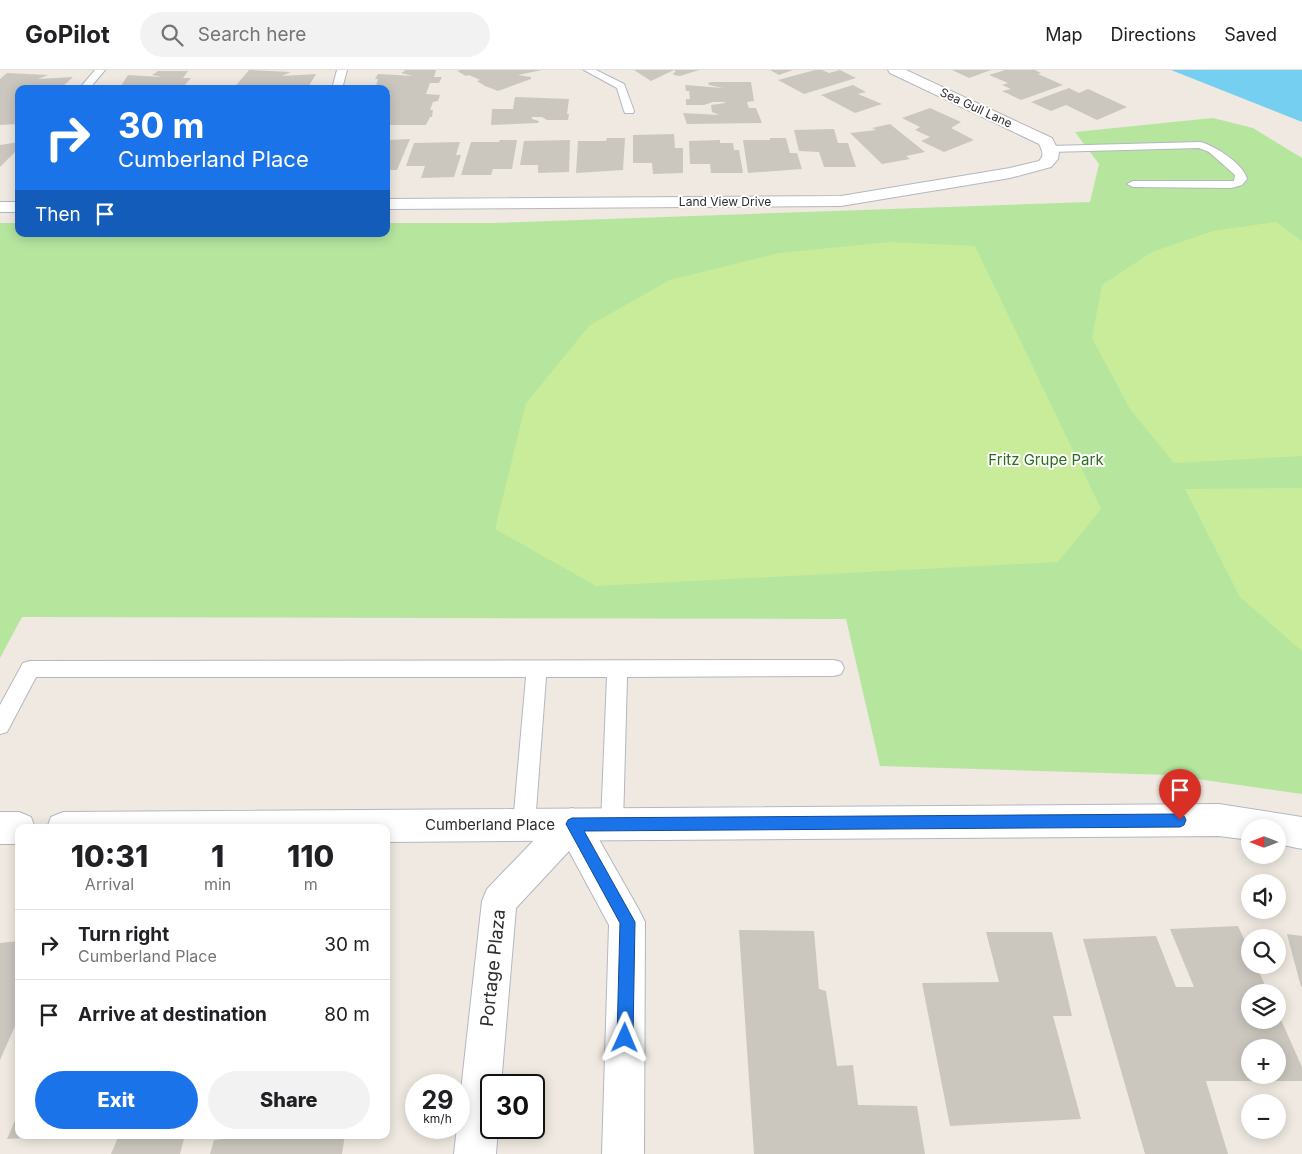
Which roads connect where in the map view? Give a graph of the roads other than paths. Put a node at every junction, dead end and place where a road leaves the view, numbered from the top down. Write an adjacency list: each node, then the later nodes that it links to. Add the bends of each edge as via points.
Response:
1 (100, 70): 5 (lane)
2 (342, 70): 6 (lane)
3 (589, 70): 7 (lane, via 621,86)
4 (895, 70): 8 (street, Sea Gull Lane, via 1028,131 1046,141)
5 (87, 85)
6 (338, 85)
7 (628, 111)
8 (1051, 151): 9 (lane, via 1200,145 1213,150 1240,174 1241,179 1231,185); 10 (street, Land View Drive, via 1045,164 1030,168 841,201)
9 (1133, 184)
10 (390, 204)
11 (15, 206): 12 (street)
12 (0, 207)
13 (537, 668): 14 (lane); 16 (lane, via 30,669); 18 (lane)
14 (617, 668): 15 (lane); 20 (lane)
15 (834, 668)
16 (0, 725)
17 (1241, 823): 20 (street, Cumberland Place, via 1219,820)
18 (524, 824): 19 (street, Cumberland Place); 21 (street, Cumberland Place)
19 (572, 824): 20 (street, Cumberland Place); 26 (street, Portage Plaza, via 499,902); 27 (street, via 627,922)
20 (612, 824)
21 (390, 825)
22 (0, 828): 23 (street)
23 (15, 828)
24 (1286, 829): 25 (street, Cumberland Place)
25 (1302, 832)
26 (475, 1154)
27 (623, 1154)

